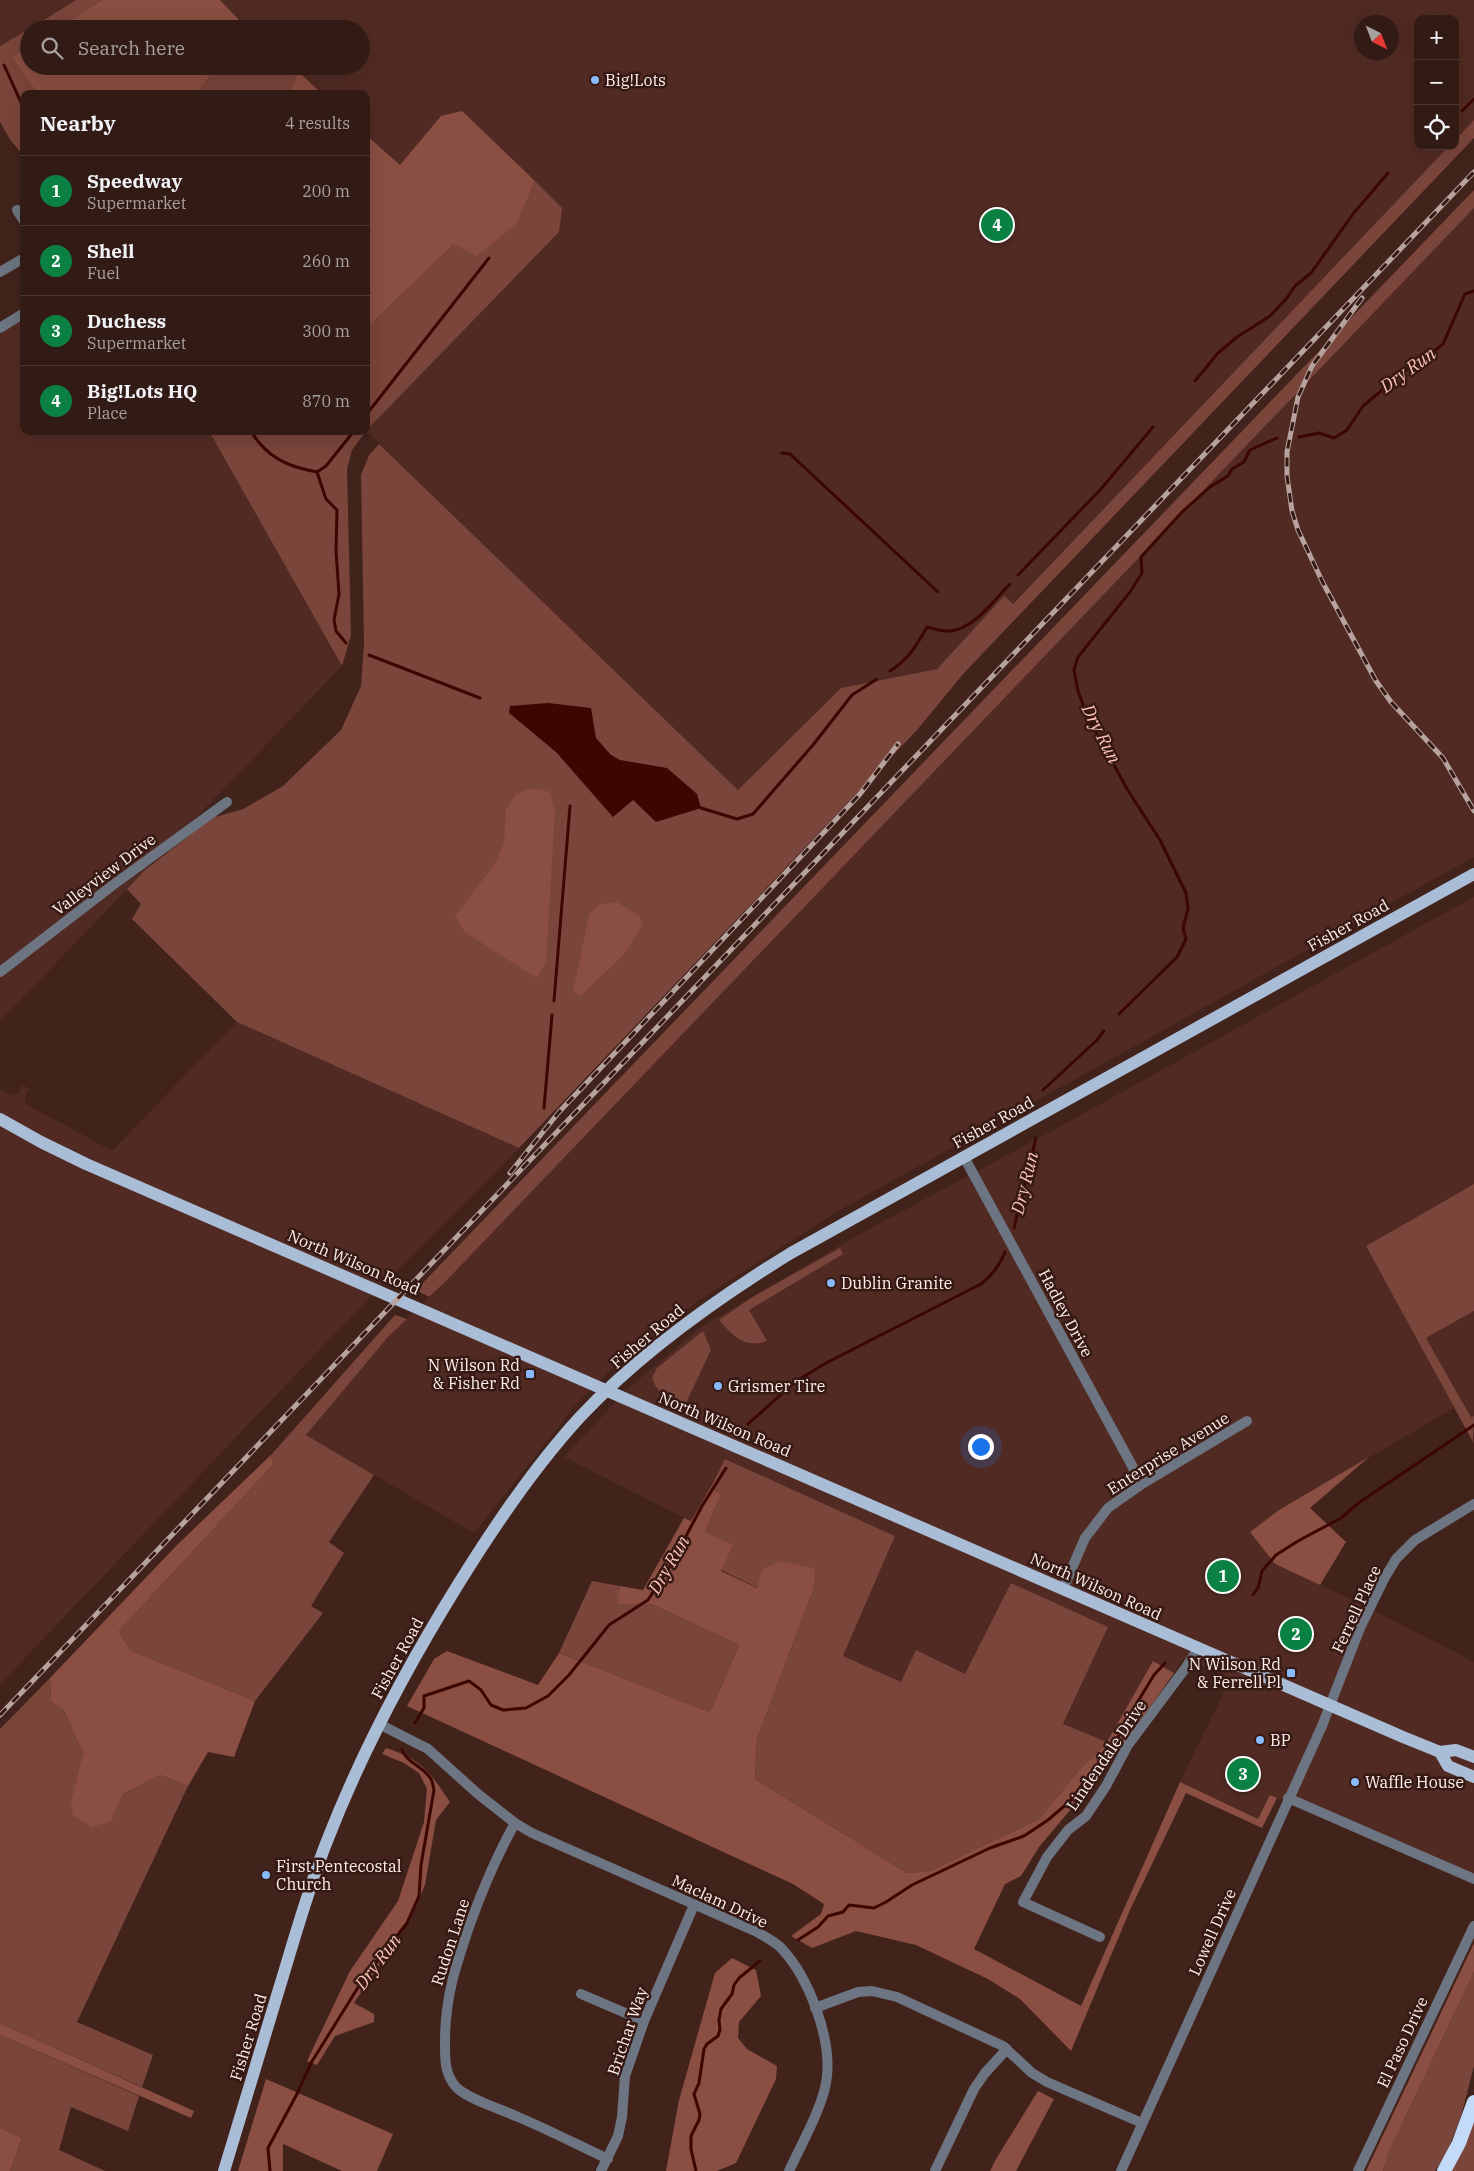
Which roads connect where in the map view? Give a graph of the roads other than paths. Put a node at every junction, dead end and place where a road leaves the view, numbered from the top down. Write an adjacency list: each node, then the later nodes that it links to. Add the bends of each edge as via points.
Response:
1 (17, 210): 2 (street)
2 (20, 215)
3 (20, 260): 4 (street)
4 (0, 272)
5 (20, 316): 6 (street)
6 (0, 328)
7 (227, 802): 9 (street, Valleyview Drive)
8 (1474, 874): 11 (main road, Fisher Road)
9 (0, 972)
10 (0, 1119): 12 (main road, North Wilson Road, via 86,1164)
11 (964, 1157): 12 (main road, Fisher Road, via 746,1281 683,1326); 14 (street, Hadley Drive)
12 (606, 1392): 16 (main road, North Wilson Road); 19 (main road, Fisher Road, via 559,1441 486,1540 419,1650)
13 (1247, 1421): 14 (street, Enterprise Avenue)
14 (1142, 1484): 16 (street, Enterprise Avenue, via 1115,1501 1098,1519 1085,1538)
15 (1474, 1504): 18 (street, Ferrell Place, via 1415,1540 1396,1559 1360,1628)
16 (1062, 1589): 17 (main road, North Wilson Road)
17 (1198, 1648): 18 (main road, North Wilson Road); 28 (street, Lindendale Drive, via 1128,1745 1086,1816 1068,1830 1047,1857 1024,1902)
18 (1331, 1705): 20 (main road, North Wilson Road); 23 (street, Lowell Drive)
19 (379, 1724): 24 (street, Maclam Drive, via 428,1748); 36 (main road, Fisher Road, via 327,1841)
20 (1440, 1752): 21 (main road, North Wilson Road, via 1456,1750); 22 (main road, North Wilson Road, via 1448,1766)
21 (1474, 1757)
22 (1474, 1777)
23 (1288, 1798): 25 (street); 34 (street, Lowell Drive)
24 (515, 1823): 26 (street, Maclam Drive); 35 (street, Rudon Lane, via 489,1872 448,1991 445,2062 448,2076 457,2088 470,2096)
25 (1474, 1879)
26 (694, 1905): 30 (street, Maclam Drive, via 757,1932 782,1948 799,1972); 31 (street, Brichar Way)
27 (1474, 1926): 41 (street, El Paso Drive)
28 (1100, 1937)
29 (581, 1994): 31 (street)
30 (815, 2008): 32 (street, via 858,1992 885,1993); 38 (street, Maclam Drive, via 825,2038 827,2077 815,2114)
31 (644, 2021): 35 (street, Brichar Way, via 625,2076 618,2136)
32 (1007, 2049): 34 (street, via 1032,2073 1048,2082); 39 (street, via 974,2089)
33 (1474, 2102): 42 (highway, via 1459,2143)
34 (1142, 2123): 40 (street, Lowell Drive)
35 (608, 2159): 37 (street, Brichar Way)
36 (224, 2171)
37 (601, 2171)
38 (789, 2171)
39 (935, 2171)
40 (1122, 2171)
41 (1358, 2171)
42 (1444, 2171)

